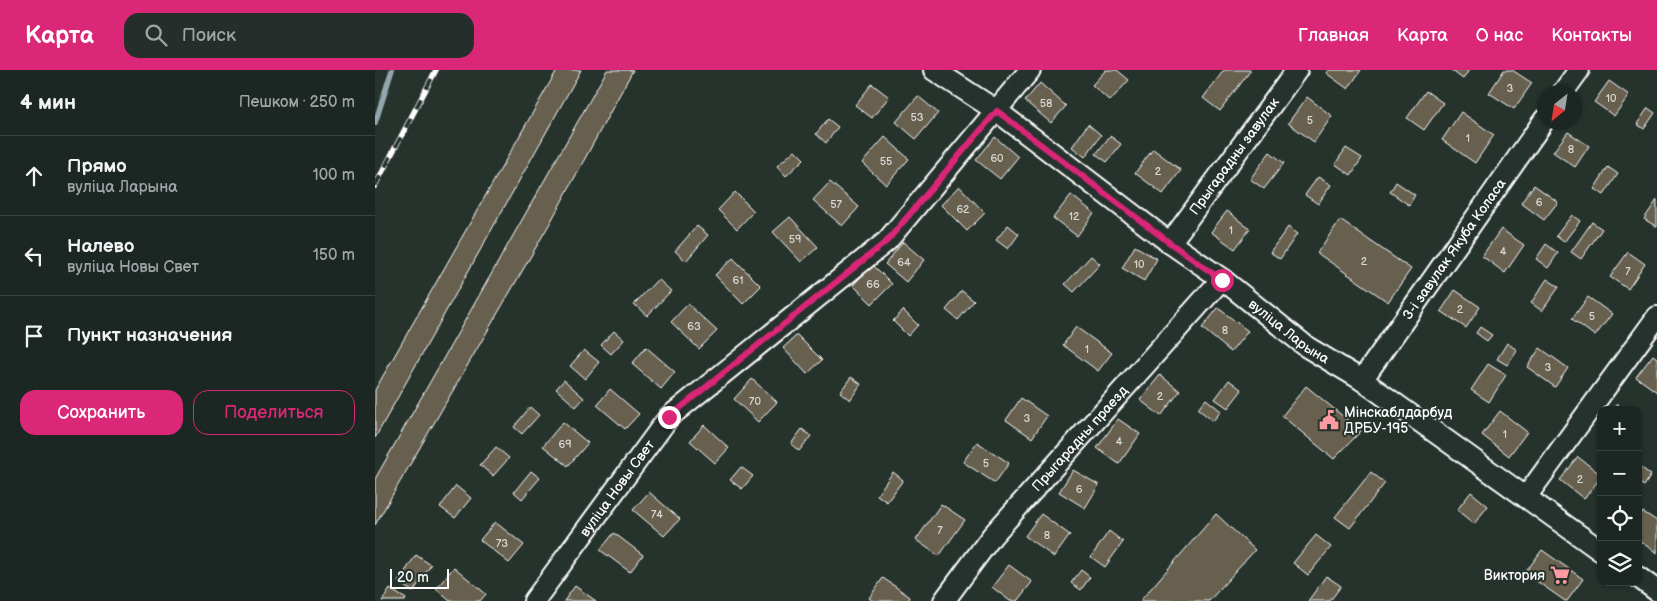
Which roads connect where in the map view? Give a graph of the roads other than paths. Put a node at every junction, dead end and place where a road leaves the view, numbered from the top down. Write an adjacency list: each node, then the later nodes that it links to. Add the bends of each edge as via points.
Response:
1 (935, 70): 6 (street, вуліца Ларына)
2 (1030, 70): 6 (street, вуліца Новы Свет)
3 (1297, 70): 8 (street, Прыгарадны завулак)
4 (1579, 70): 5 (street)
5 (1568, 85)
6 (997, 111): 8 (street, вуліца Ларына); 16 (street, вуліца Новы Свет, via 887,241 669,417)
7 (1537, 130): 11 (street, 3-і завулак Якуба Коласа)
8 (1170, 243): 9 (street, вуліца Ларына)
9 (1222, 280): 11 (street, вуліца Ларына, via 1307,347); 17 (street, Прыгарадны праезд, via 992,536)
10 (1657, 317): 12 (street)
11 (1362, 380): 12 (street, вуліца Ларына)
12 (1526, 497): 13 (street, вуліца Ларына)
13 (1597, 548)
14 (1642, 580): 15 (street)
15 (1657, 591)
16 (534, 601)
17 (943, 601)

